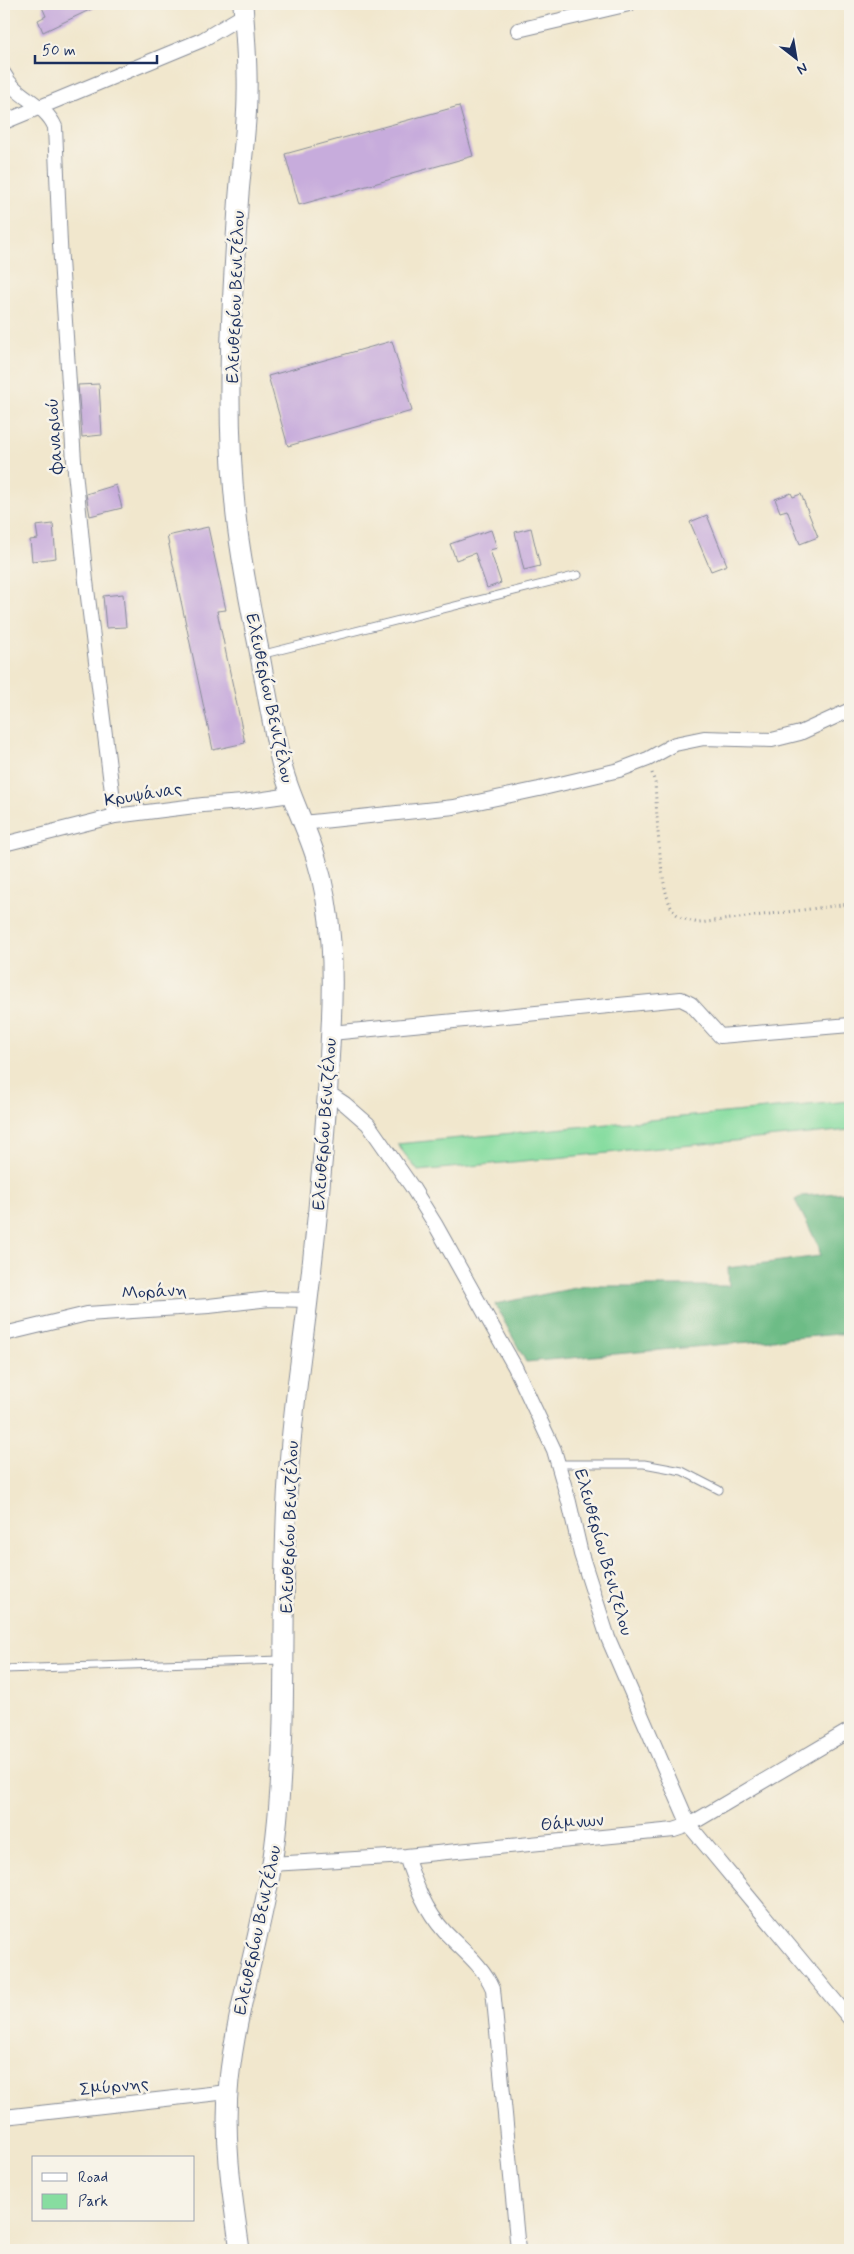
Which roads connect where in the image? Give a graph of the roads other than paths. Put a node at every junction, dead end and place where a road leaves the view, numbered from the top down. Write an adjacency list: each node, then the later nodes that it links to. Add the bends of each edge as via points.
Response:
1 (629, 4): 3 (street)
2 (243, 9): 5 (street, via 202,40); 8 (main road, Ελευθερίου Βενιζέλου, via 247,102 232,307 232,470 238,534)
3 (518, 30)
4 (4, 74): 5 (street, Φαναριού, via 18,91)
5 (40, 108): 6 (street); 11 (street, Φαναριού, via 50,116 55,127 74,461)
6 (4, 122)
7 (578, 575): 8 (lane)
8 (260, 656): 10 (main road, Ελευθερίου Βενιζέλου, via 280,758)
9 (850, 710): 12 (street, via 800,733 772,740 704,738 675,744 619,770 454,807)
10 (291, 795): 11 (street, Κρυψάνας); 12 (main road, Ελευθερίου Βενιζέλου)
11 (115, 816): 13 (street, Κρυψάνας)
12 (303, 823): 15 (main road, Ελευθερίου Βενιζέλου, via 317,860 328,911 332,965)
13 (4, 844)
14 (850, 1025): 15 (street, via 720,1036 691,1004 681,999)
15 (331, 1033): 16 (main road, Ελευθερίου Βενιζέλου)
16 (327, 1092): 17 (main road, Ελευθερίου Βενιζέλου); 19 (street, Ελευθερίου Βενιζελου, via 368,1124 435,1224 515,1367)
17 (308, 1300): 18 (street, Μοράνη, via 270,1299 87,1314); 21 (main road, Ελευθερίου Βενιζέλου, via 288,1478)
18 (4, 1334)
19 (558, 1464): 20 (lane, via 644,1464 682,1471); 24 (street, Ελευθερίου Βενιζελου, via 581,1554 608,1638)
20 (719, 1490)
21 (285, 1660): 22 (lane); 26 (main road, Ελευθερίου Βενιζέλου, via 278,1818)
22 (4, 1670)
23 (850, 1730): 24 (street, Θάμνων)
24 (689, 1825): 25 (street, Θάμνων, via 661,1832); 27 (street, Ελευθερίου Βενιζελου)
25 (406, 1856): 26 (street, Θάμνων); 31 (street, via 430,1913 481,1968 492,1989)
26 (271, 1864): 28 (main road, Ελευθερίου Βενιζέλου, via 264,1912 236,2031)
27 (850, 2019)
28 (228, 2092): 29 (street, Σμύρνης); 30 (main road, Ελευθερίου Βενιζέλου, via 230,2169)
29 (4, 2117)
30 (240, 2250)
31 (518, 2250)

